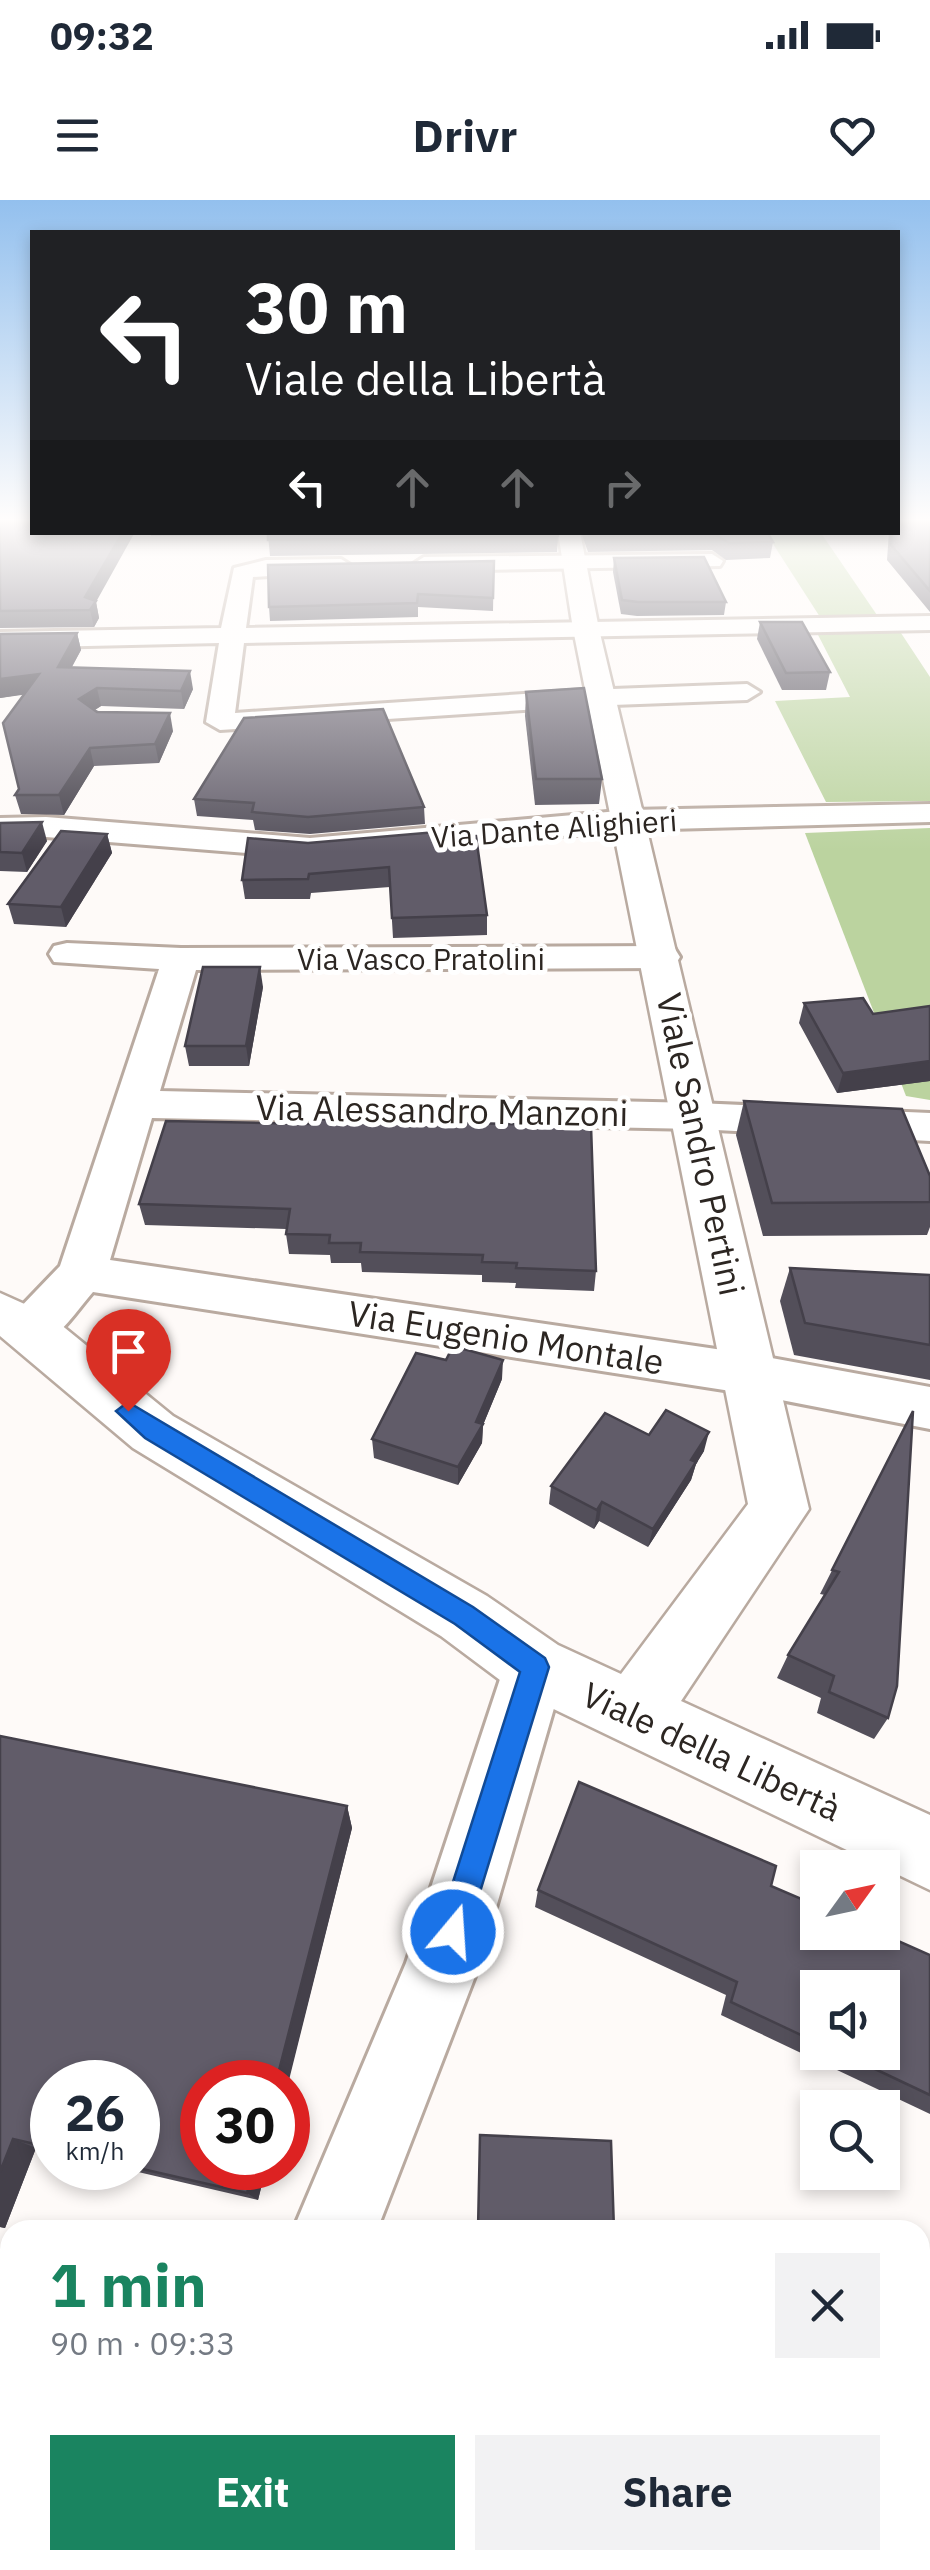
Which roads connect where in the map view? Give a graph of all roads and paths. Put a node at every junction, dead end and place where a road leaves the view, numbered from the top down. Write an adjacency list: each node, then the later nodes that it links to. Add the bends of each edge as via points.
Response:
1 (235, 631): 4 (street)
2 (455, 631): 4 (street)
3 (587, 631): 7 (street, Viale Sandro Pertini)
4 (234, 635): 5 (street); 7 (street, via 210,722)
5 (0, 640)
6 (748, 692): 7 (street)
7 (605, 696): 9 (street, Viale Sandro Pertini)
8 (930, 813): 9 (street, Via Dante Alighieri)
9 (630, 820): 10 (street, Via Dante Alighieri, via 310,848); 12 (street, Viale Sandro Pertini)
10 (0, 828)
11 (67, 954): 13 (street, Via Vasco Pratolini)
12 (662, 957): 13 (street, Via Vasco Pratolini); 15 (street, Viale Sandro Pertini)
13 (180, 960): 14 (street)
14 (133, 1104): 15 (street, Via Alessandro Manzoni); 17 (street)
15 (697, 1116): 16 (street, Via Alessandro Manzoni); 19 (street, Viale Sandro Pertini)
16 (930, 1126)
17 (82, 1272): 18 (street); 19 (street, Via Eugenio Montale)
18 (15, 1321): 21 (street, Viale della Libertà, via 154,1432 464,1616)
19 (750, 1374): 20 (street, Via Eugenio Montale); 22 (street, Viale Sandro Pertini, via 778,1510)
20 (930, 1408)
21 (535, 1667): 22 (street, Viale della Libertà); 24 (street, via 442,1966)
22 (632, 1715): 23 (street, Viale della Libertà)
23 (930, 1853)
24 (339, 2220)

